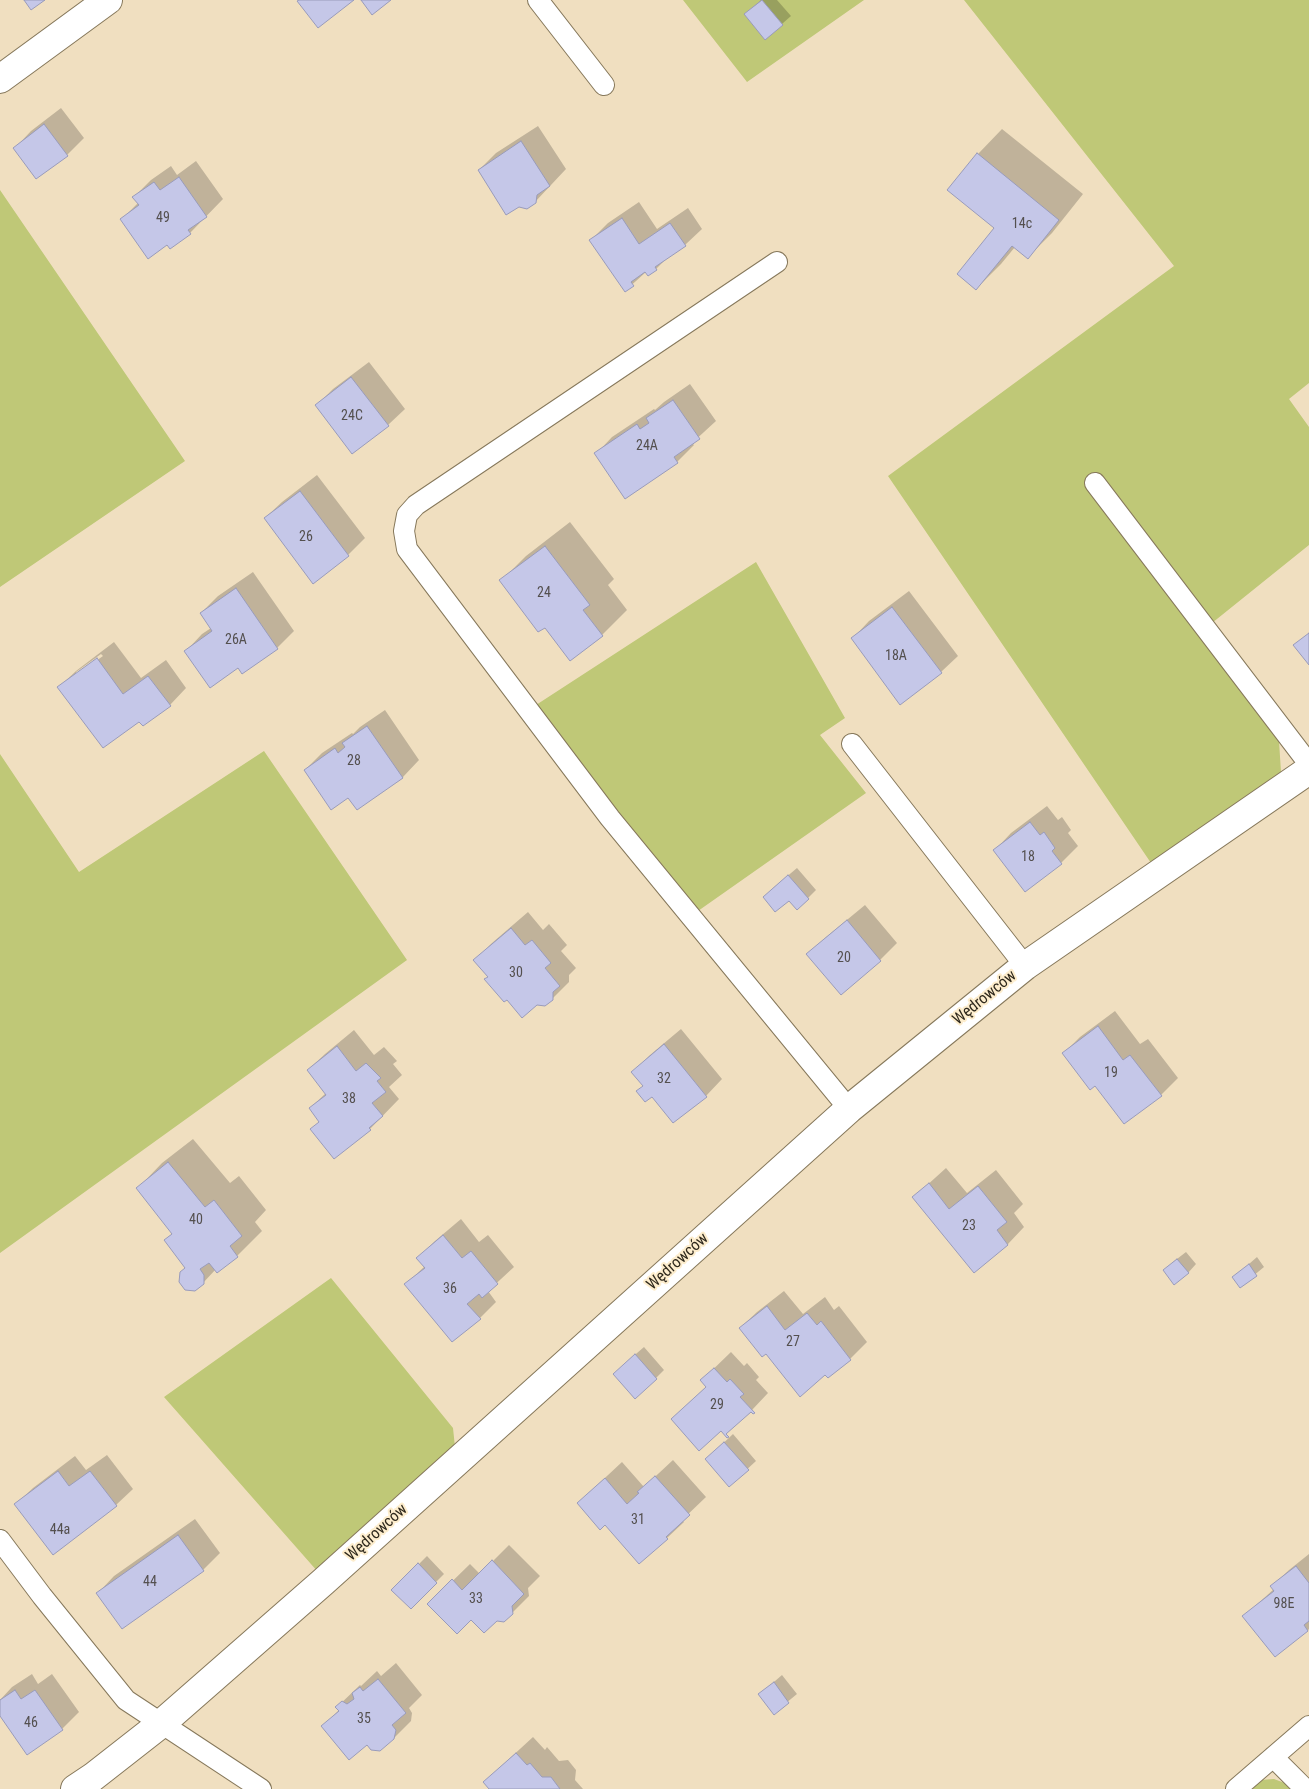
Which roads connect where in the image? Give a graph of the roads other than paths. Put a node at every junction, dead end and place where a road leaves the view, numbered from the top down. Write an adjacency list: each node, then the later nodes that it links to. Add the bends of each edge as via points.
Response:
1 (108, 0): 3 (street)
2 (538, 0): 4 (lane)
3 (0, 79)
4 (604, 85)
5 (777, 262): 11 (lane, via 416,505 407,516 404,531 407,549 610,818)
6 (1095, 483): 8 (lane)
7 (852, 744): 10 (lane)
8 (1309, 764)
9 (1309, 770): 10 (street, Wędrowców)
10 (1025, 966): 11 (street, Wędrowców)
11 (849, 1109): 13 (street, Wędrowców)
12 (0, 1540): 13 (lane, via 126,1700)
13 (162, 1723): 16 (street, Wędrowców); 17 (lane)
14 (1309, 1726): 15 (lane)
15 (1274, 1757): 18 (lane); 19 (lane)
16 (75, 1789)
17 (261, 1789)
18 (1236, 1789)
19 (1305, 1789)

